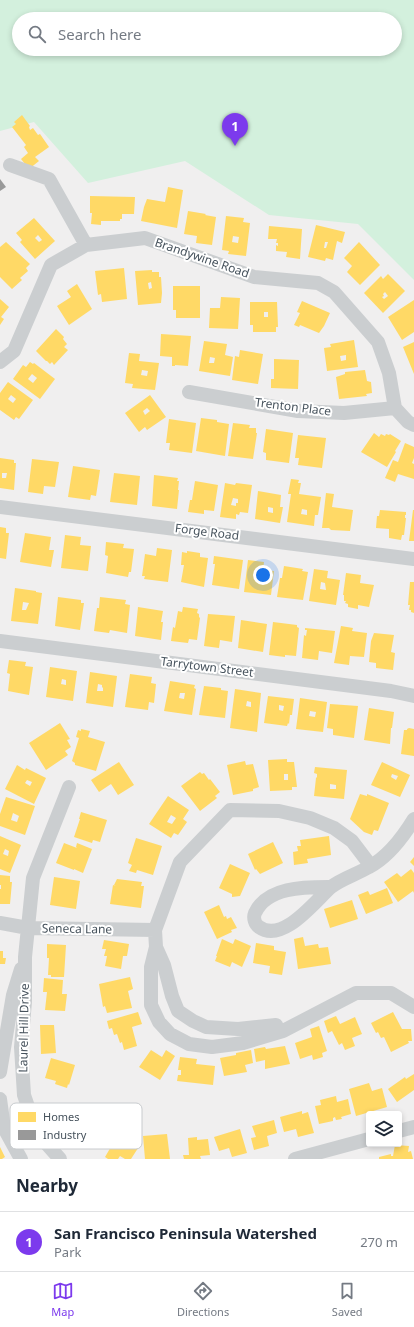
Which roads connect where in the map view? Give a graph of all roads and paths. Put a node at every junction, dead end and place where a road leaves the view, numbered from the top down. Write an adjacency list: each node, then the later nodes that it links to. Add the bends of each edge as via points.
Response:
1 (10, 165): 2 (street, via 49,179)
2 (86, 245): 3 (street, Brandywine Road, via 51,265 14,351); 5 (street, Brandywine Road, via 146,238 254,276 318,283 334,292 378,342 389,373)
3 (0, 362)
4 (189, 392): 5 (street, Trenton Place, via 298,411 344,413)
5 (395, 408): 6 (street)
6 (414, 425)
7 (0, 507): 8 (street, Forge Road)
8 (414, 560)
9 (0, 641): 10 (street, Tarrytown Street)
10 (414, 696)
11 (69, 787): 16 (street, Laurel Hill Drive, via 32,878)
12 (414, 819): 13 (street, via 389,852)
13 (371, 866): 14 (street); 17 (street, via 352,841 334,828 310,818 279,811 230,810 180,862)
14 (331, 887): 14 (street, via 295,888 279,892 258,908 254,917 256,925 264,930 277,930 291,924)
15 (0, 923): 16 (street, Seneca Lane)
16 (28, 928): 17 (street, Seneca Lane); 19 (street, Laurel Hill Drive)
17 (155, 930): 18 (street)
18 (156, 947): 21 (street, via 178,1011 193,1020 206,1027 238,1029); 21 (street, via 151,967 151,1005 159,1022 170,1034 189,1044 212,1047 243,1043 282,1031)
19 (25, 957): 22 (street, Laurel Hill Drive, via 13,995); 24 (street, Laurel Hill Drive, via 26,1002 21,1047)
20 (414, 1007): 21 (street, via 391,994 356,993)
21 (297, 1023)
22 (0, 1072)
23 (0, 1099): 27 (street, via 4,1128)
24 (27, 1103)
25 (414, 1127): 26 (street)
26 (402, 1130)
27 (10, 1139)
28 (366, 1140): 31 (street)
29 (16, 1149): 32 (street)
30 (51, 1149): 33 (street, Laurel Hill Drive)
31 (301, 1158)
32 (21, 1159)
33 (60, 1159)

